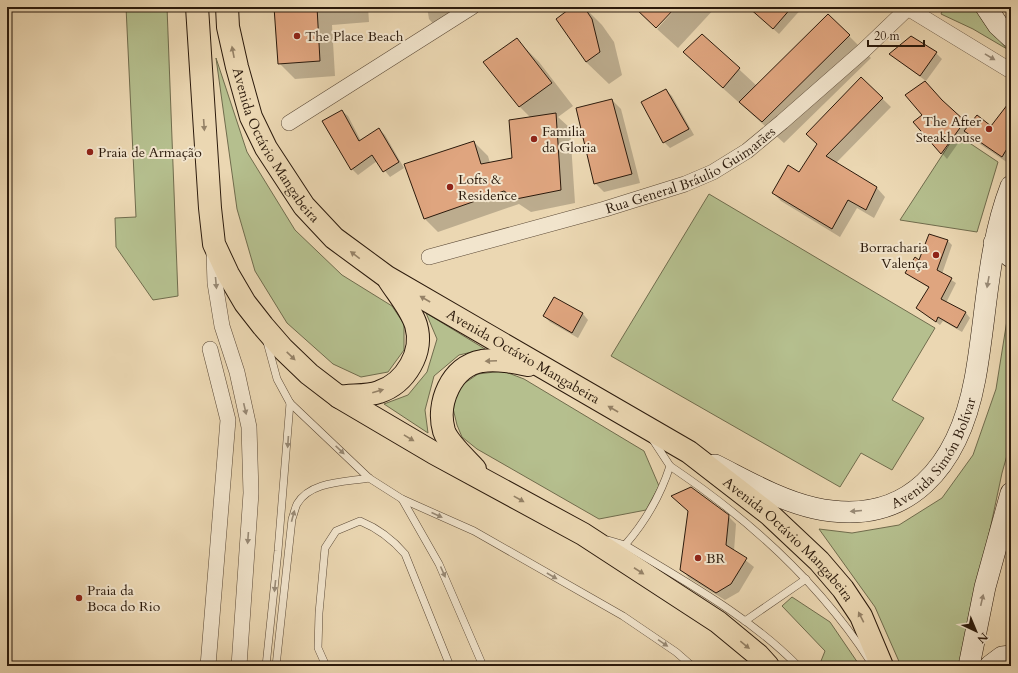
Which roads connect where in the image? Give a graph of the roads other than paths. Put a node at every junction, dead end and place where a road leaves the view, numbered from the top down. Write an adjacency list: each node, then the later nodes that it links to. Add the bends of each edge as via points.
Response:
1 (197, 7): 11 (main road, one-way to 11)
2 (227, 7): 14 (main road, Avenida Octávio Mangabeira, one-way to 2, via 334,238 304,206 266,148 251,116 236,67)
3 (472, 7): 8 (street)
4 (908, 7): 7 (street, one-way to 7); 12 (street, Rua General Bráulio Guimarães, via 863,51 782,122 747,151 714,172 606,209)
5 (986, 7): 6 (street, via 998,25)
6 (1011, 37)
7 (1011, 71)
8 (289, 123)
9 (1011, 186): 10 (street, Avenida Simón Bolívar)
10 (994, 243): 13 (street); 21 (street, Avenida Simón Bolívar, one-way to 21, via 975,381 961,426 944,462 935,474 910,494 894,503 860,511 843,512 815,508 767,491)
11 (214, 244): 15 (main road, via 245,303); 33 (street, one-way to 33, via 215,283 222,326 249,428 251,493)
12 (429, 257)
13 (1011, 257)
14 (387, 277): 17 (main road, Avenida Octávio Mangabeira, one-way to 14); 18 (main road, one-way to 14, via 379,392 398,381 413,364 418,343 416,325)
15 (263, 326): 18 (main road, one-way to 18, via 309,374); 19 (lane, via 276,374)
16 (210, 349): 32 (street, via 228,420)
17 (543, 369): 20 (main road, Avenida Octávio Mangabeira, one-way to 17); 24 (main road, one-way to 24, via 504,360 481,361 460,371 445,393 442,414 445,433)
18 (339, 397): 24 (main road, one-way to 24)
19 (290, 403): 23 (lane, one-way to 23); 34 (lane, one-way to 34)
20 (646, 428): 21 (main road, Avenida Octávio Mangabeira); 22 (lane)
21 (689, 452): 43 (main road, Avenida Octávio Mangabeira, one-way to 21, via 861,616 843,589 819,561 769,514)
22 (670, 466): 28 (lane, via 652,509); 29 (lane, via 735,513 766,539)
23 (369, 478): 26 (lane); 35 (lane, one-way to 23, via 292,519 297,504 320,486)
24 (485, 480): 27 (main road, one-way to 27)
25 (1011, 493): 44 (street, one-way to 25, via 985,587)
26 (402, 499): 38 (lane, one-way to 38, via 439,564); 39 (lane, one-way to 39, via 474,531 622,616 676,652)
27 (583, 534): 28 (lane); 40 (main road, one-way to 40, via 718,622)
28 (625, 545): 30 (lane)
29 (806, 579): 30 (lane); 42 (lane, via 843,621)
30 (745, 621): 41 (lane)
31 (1011, 656): 45 (street, via 1002,657)
32 (208, 666)
33 (239, 666)
34 (266, 666)
35 (276, 666)
36 (326, 666): 37 (lane, via 318,648 325,548 336,531 360,521 391,540 405,554)
37 (450, 666)
38 (483, 666)
39 (692, 666)
40 (768, 666)
41 (798, 666)
42 (873, 666)
43 (882, 666)
44 (969, 666)
45 (990, 666)

